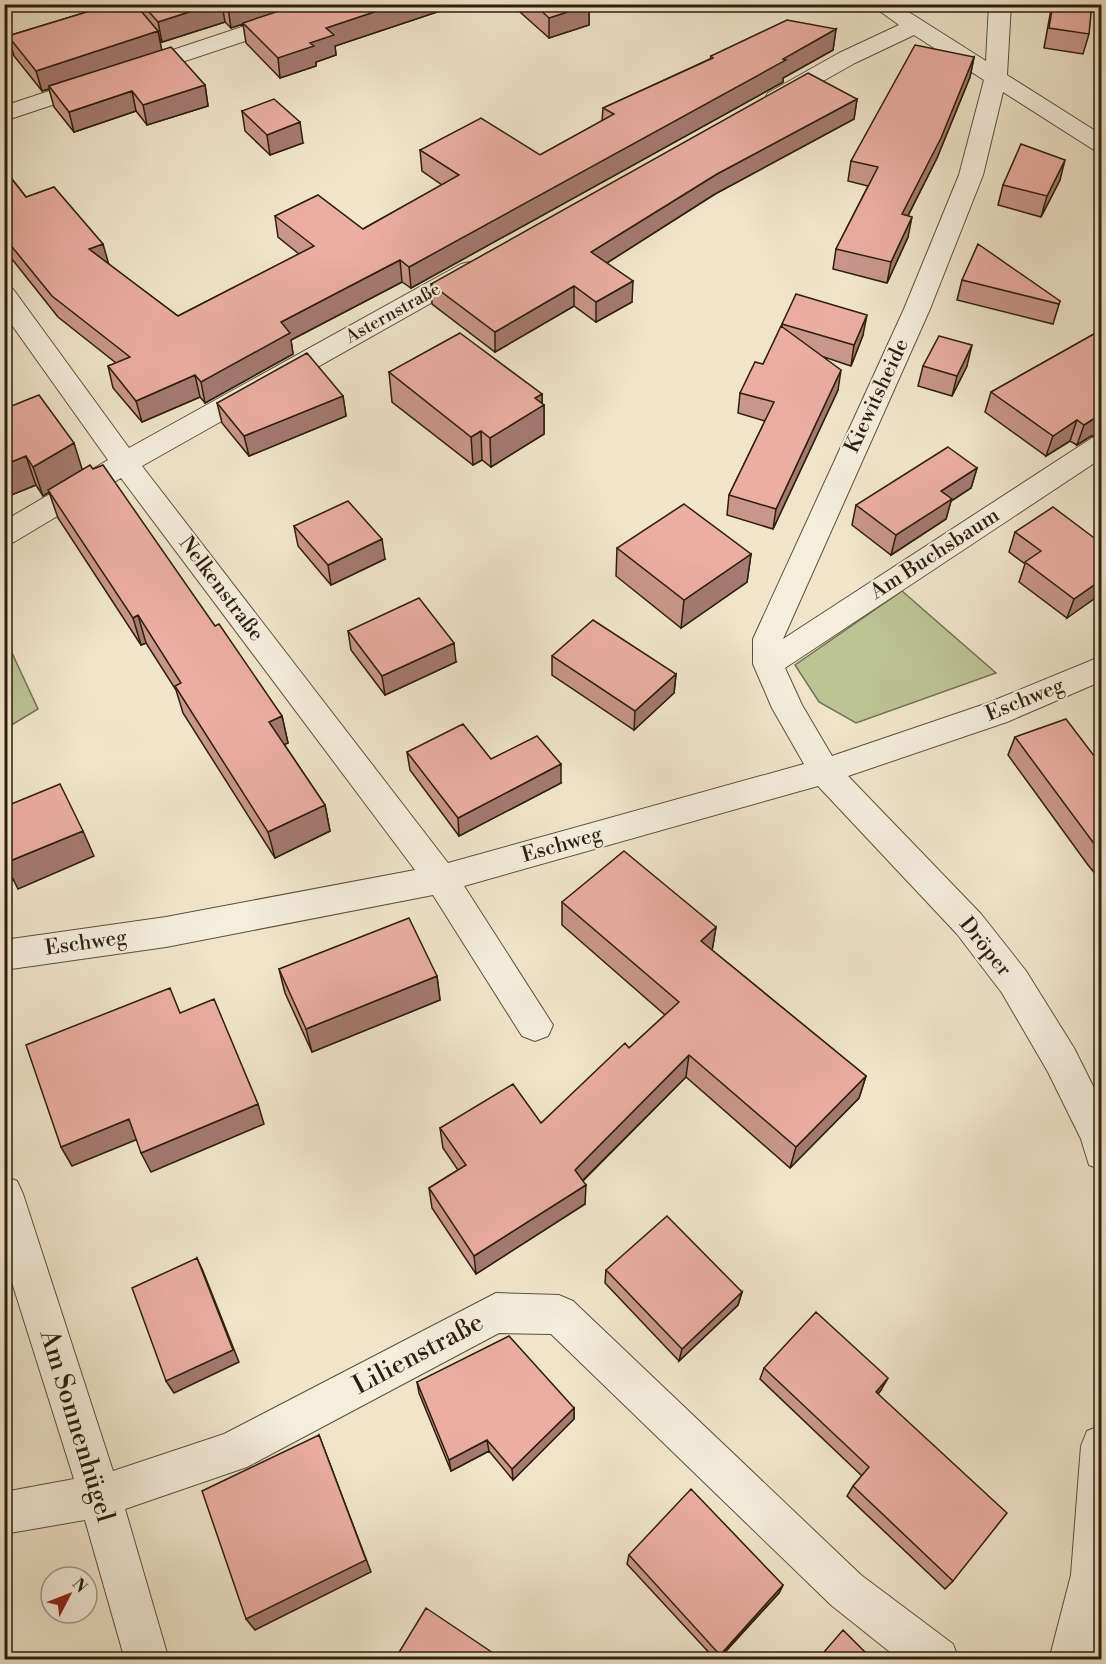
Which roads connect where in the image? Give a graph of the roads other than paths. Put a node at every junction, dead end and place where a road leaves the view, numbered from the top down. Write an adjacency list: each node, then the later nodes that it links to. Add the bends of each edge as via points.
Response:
1 (334, 4): 7 (street)
2 (880, 4): 4 (street)
3 (1000, 4): 5 (street, Kiewitsheide)
4 (915, 26): 5 (street); 6 (street, via 847,58)
5 (996, 77): 8 (street); 14 (street, Kiewitsheide, via 971,176 917,309 768,639)
6 (753, 111)
7 (4, 114)
8 (1101, 145)
9 (491, 258): 12 (street, Asternstraße)
10 (4, 295): 12 (street, Nelkenstraße)
11 (1101, 445): 14 (street, Am Buchsbaum)
12 (126, 464): 13 (street, Asternstraße); 17 (street, Nelkenstraße)
13 (4, 535)
14 (768, 664): 16 (street, Kiewitsheide)
15 (1101, 668): 16 (street, Eschweg, via 1007,709)
16 (824, 771): 17 (street, Eschweg); 20 (street, Dröper, via 969,924 1014,982 1061,1060 1099,1138)
17 (441, 879): 18 (street, Eschweg, via 166,932); 19 (street, Nelkenstraße)
18 (4, 955)
19 (535, 1025)
20 (1101, 1153)
21 (4, 1194): 23 (street, Am Sonnenhügel)
22 (1101, 1446): 27 (street, via 1093,1575)
23 (100, 1496): 24 (street, Lilienstraße); 25 (street, Am Sonnenhügel); 26 (street, Lilienstraße, via 232,1452 496,1313 559,1315 846,1590)
24 (4, 1513)
25 (147, 1659)
26 (937, 1659)
27 (1071, 1659)

